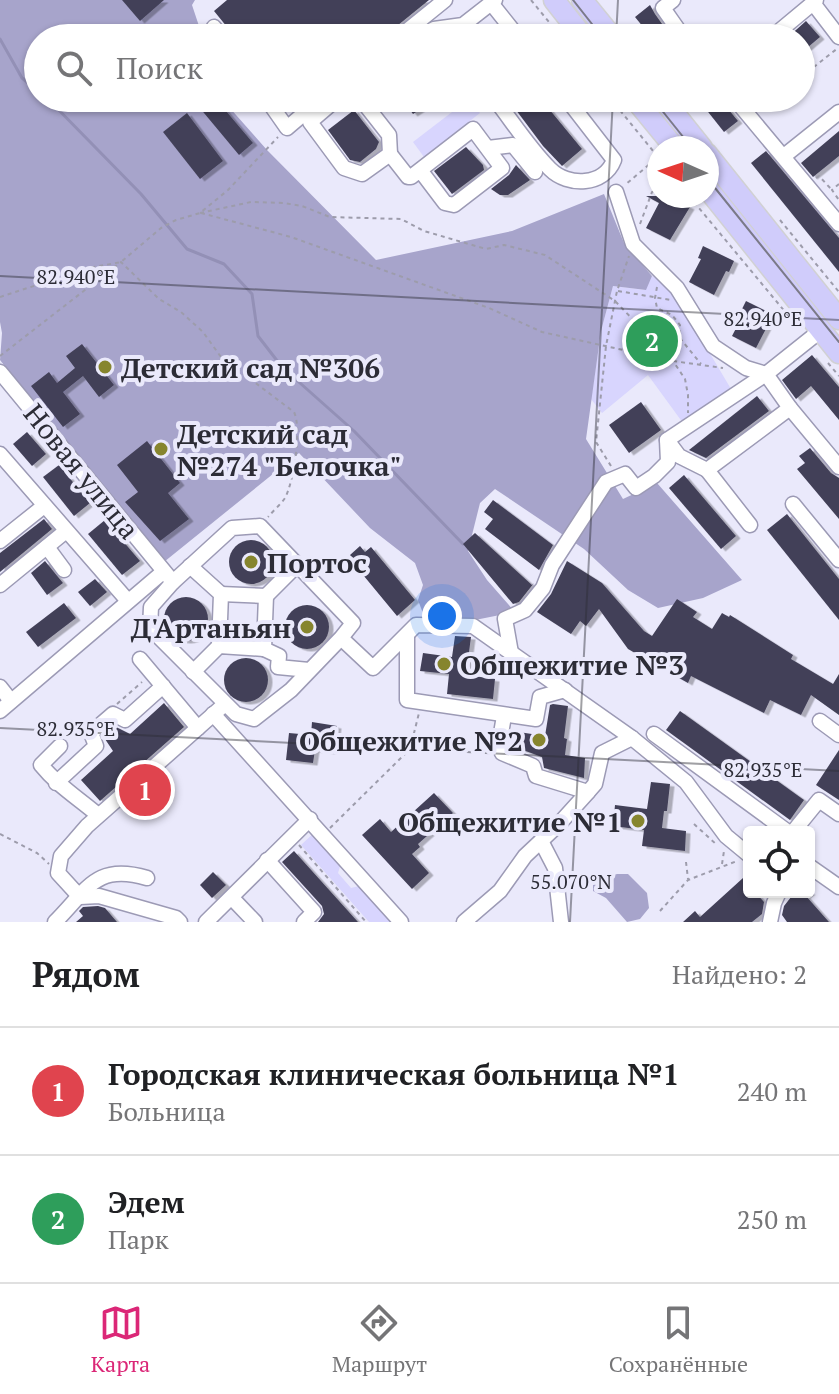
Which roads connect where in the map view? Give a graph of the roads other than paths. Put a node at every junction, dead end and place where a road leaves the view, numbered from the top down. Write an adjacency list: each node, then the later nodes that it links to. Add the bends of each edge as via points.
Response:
1 (445, 0): 7 (street)
2 (554, 0): 10 (highway)
3 (582, 0): 11 (highway)
4 (673, 0): 12 (street, via 663,8)
5 (493, 2): 8 (street); 9 (street)
6 (814, 2): 13 (street); 14 (street)
7 (415, 24)
8 (464, 24)
9 (509, 24)
10 (573, 24)
11 (602, 24)
12 (674, 24)
13 (788, 24)
14 (839, 37)
15 (276, 112): 16 (street, via 287,128)
16 (307, 112)
17 (322, 112): 28 (street, via 310,122 344,168 362,174)
18 (371, 112): 28 (street, via 389,135)
19 (505, 112): 20 (street, via 552,171 588,182 614,160)
20 (577, 112)
21 (642, 112): 25 (highway)
22 (673, 112): 26 (highway)
23 (747, 112): 29 (street)
24 (839, 112): 29 (street)
25 (654, 136)
26 (692, 136)
27 (488, 148): 31 (street, via 513,145); 32 (street, via 473,129); 32 (street, via 502,170 456,205 447,204)
28 (390, 154): 32 (street, via 408,177)
29 (784, 156): 35 (street)
30 (719, 168): 36 (highway)
31 (531, 169)
32 (420, 170)
33 (616, 192): 40 (street, via 633,244 669,280 713,346 746,368)
34 (719, 204): 37 (highway)
35 (839, 224)
36 (836, 307): 37 (street)
37 (813, 330): 38 (highway); 40 (street)
38 (834, 359)
39 (0, 372): 56 (street, Новая улица)
40 (766, 374): 41 (street); 42 (street)
41 (790, 408): 44 (street); 45 (street)
42 (662, 444): 45 (street); 65 (street, via 668,462 636,488 625,474 606,482 578,521 543,588 525,610 505,619)
43 (3, 464): 47 (street)
44 (839, 467)
45 (707, 470): 48 (street)
46 (793, 504): 52 (street)
47 (44, 506): 49 (street); 50 (street)
48 (750, 525)
49 (66, 531): 51 (street); 60 (street)
50 (0, 541)
51 (47, 547): 55 (street); 57 (street)
52 (839, 560)
53 (297, 565): 54 (street, via 260,526 232,528); 59 (street); 62 (street, via 353,623)
54 (190, 566): 56 (street); 58 (street)
55 (64, 570)
56 (168, 577): 60 (street); 68 (street, via 151,607 150,628)
57 (0, 585)
58 (221, 594): 59 (street); 63 (street)
59 (266, 596): 64 (street)
60 (128, 601): 73 (street)
61 (407, 637): 62 (street, via 373,668); 65 (street, via 416,625 473,626); 75 (street, via 407,700)
62 (341, 638): 67 (street)
63 (219, 646): 64 (street); 68 (street)
64 (264, 649): 67 (street, via 279,656 278,667)
65 (511, 653): 71 (street)
66 (140, 659): 69 (street)
67 (309, 670): 72 (street, via 254,719)
68 (193, 672): 72 (street)
69 (163, 686): 77 (street); 82 (street, via 125,720 113,714 91,733 96,746)
70 (0, 687): 73 (street)
71 (565, 690): 75 (street, via 540,697 536,719); 80 (street)
72 (225, 704): 74 (street)
73 (6, 706)
74 (213, 714): 77 (street); 86 (street)
75 (504, 716): 83 (street, via 502,753 533,766 536,776)
76 (820, 721): 79 (street)
77 (198, 728): 85 (street)
78 (654, 734): 87 (street)
79 (839, 735)
80 (632, 738): 83 (street, via 602,753); 90 (street, via 686,782)
81 (60, 746): 82 (street, via 41,765)
82 (56, 783): 85 (street)
83 (588, 792): 89 (street)
84 (839, 814): 88 (street, via 819,800)
85 (98, 815): 95 (street, via 61,856 58,873)
86 (310, 819): 91 (street); 103 (street)
87 (783, 826)
88 (796, 826)
89 (541, 841): 104 (street, via 500,891); 105 (street, via 555,868)
90 (743, 858)
91 (267, 860): 96 (street); 102 (street, via 314,912)
92 (815, 870): 94 (street)
93 (147, 878): 95 (street, via 113,872 99,877)
94 (839, 887)
95 (80, 897): 98 (street); 99 (street, via 99,896)
96 (232, 898): 100 (street); 101 (street)
97 (776, 898): 106 (street)
98 (55, 922)
99 (180, 922)
100 (206, 922)
101 (255, 922)
102 (304, 922)
103 (401, 922)
104 (464, 922)
105 (561, 922)
106 (770, 922)

